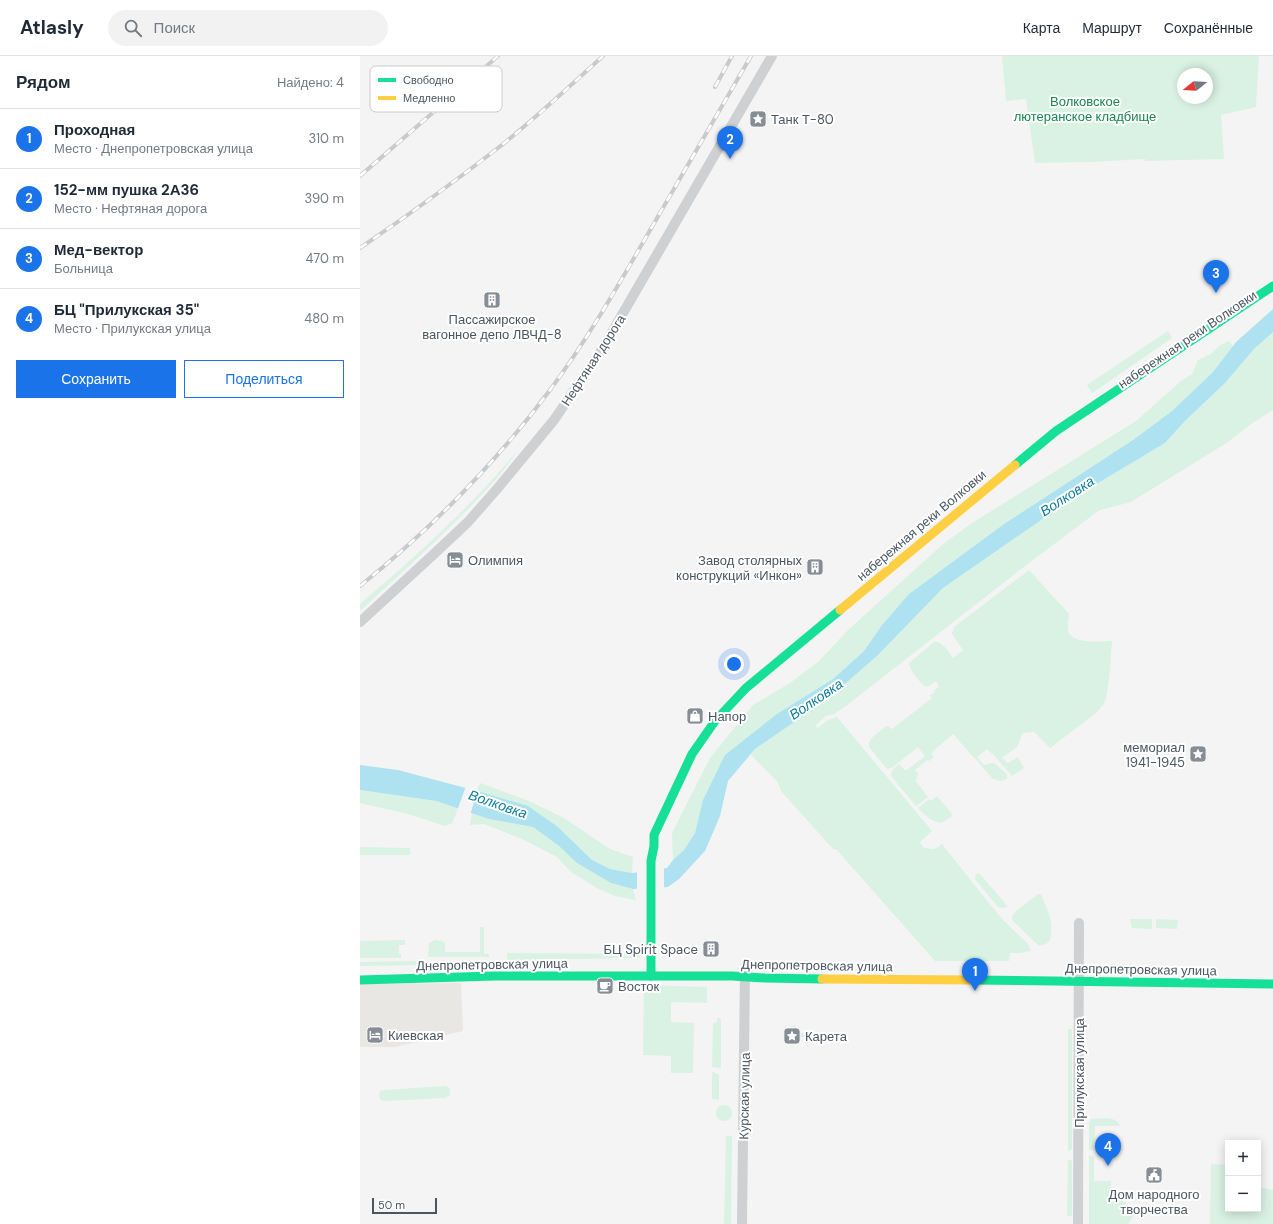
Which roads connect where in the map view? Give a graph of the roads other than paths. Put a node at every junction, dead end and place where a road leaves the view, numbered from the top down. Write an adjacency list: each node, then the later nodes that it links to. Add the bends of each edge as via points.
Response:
1 (772, 56): 4 (street, Нефтяная дорога, via 601,351 554,420 468,522)
2 (1273, 286): 5 (street, набережная реки Волковки, via 1056,431 746,688 715,721 692,754 656,830)
3 (1273, 296): 5 (street, набережная реки Волковки, via 1052,445 752,695 724,724 700,757 662,838)
4 (360, 622)
5 (654, 846): 10 (street, набережная реки Волковки, via 651,861)
6 (1079, 923): 12 (street, Прилукская улица)
7 (590, 967): 9 (street, Днепропетровская улица)
8 (761, 968): 11 (street, Днепропетровская улица)
9 (410, 969)
10 (651, 969): 11 (street, Днепропетровская улица, via 732,976); 13 (street, Днепропетровская улица)
11 (743, 971): 12 (street, Днепропетровская улица); 15 (street, Курская улица)
12 (1080, 973): 14 (street, Днепропетровская улица); 16 (street, Прилукская улица)
13 (360, 980)
14 (1273, 984)
15 (742, 1224)
16 (1078, 1224)

